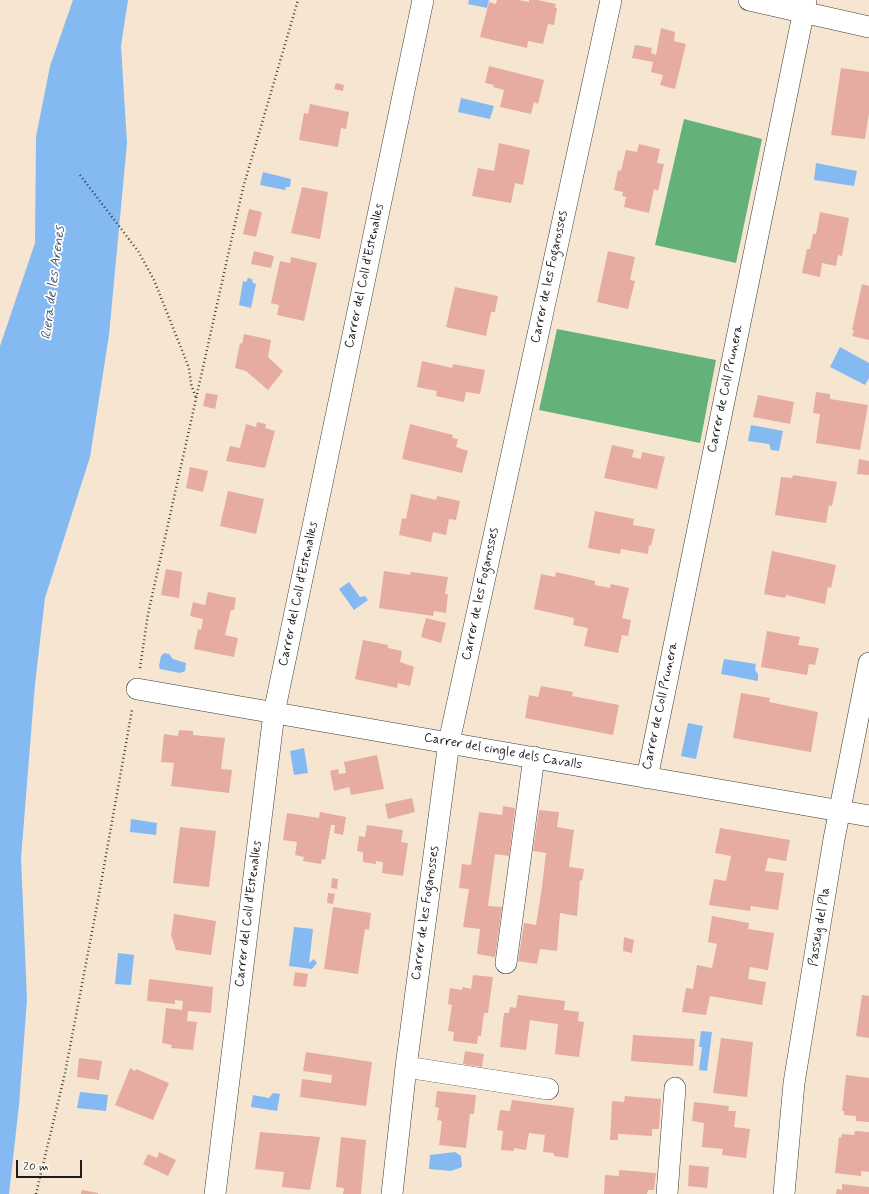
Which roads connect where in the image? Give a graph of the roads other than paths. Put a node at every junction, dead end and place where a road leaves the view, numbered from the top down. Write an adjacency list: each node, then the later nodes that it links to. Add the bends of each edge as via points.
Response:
1 (423, 0): 8 (street, Carrer del Coll d'Estenalles)
2 (611, 0): 9 (street, Carrer de les Fogarosses)
3 (749, 0): 4 (street)
4 (804, 6): 5 (street); 11 (street, Carrer de Coll Prunera)
5 (869, 27)
6 (869, 663): 12 (street, Passeig del Pla)
7 (137, 689): 8 (street, Carrer del cingle dels Cavalls)
8 (274, 713): 9 (street, Carrer del cingle dels Cavalls); 18 (street, Carrer del Coll d'Estenalles)
9 (449, 742): 10 (street, Carrer del cingle dels Cavalls); 15 (street, Carrer de les Fogarosses)
10 (534, 757): 11 (street, Carrer del cingle dels Cavalls); 14 (street)
11 (647, 778): 12 (street, Carrer del cingle dels Cavalls)
12 (840, 811): 13 (street, Carrer del cingle dels Cavalls); 21 (street, Passeig del Pla, via 794,1083)
13 (869, 816)
14 (506, 963)
15 (406, 1066): 17 (street); 19 (street, Carrer de les Fogarosses)
16 (675, 1088): 20 (street)
17 (548, 1089)
18 (215, 1194)
19 (392, 1194)
20 (667, 1194)
21 (784, 1194)

